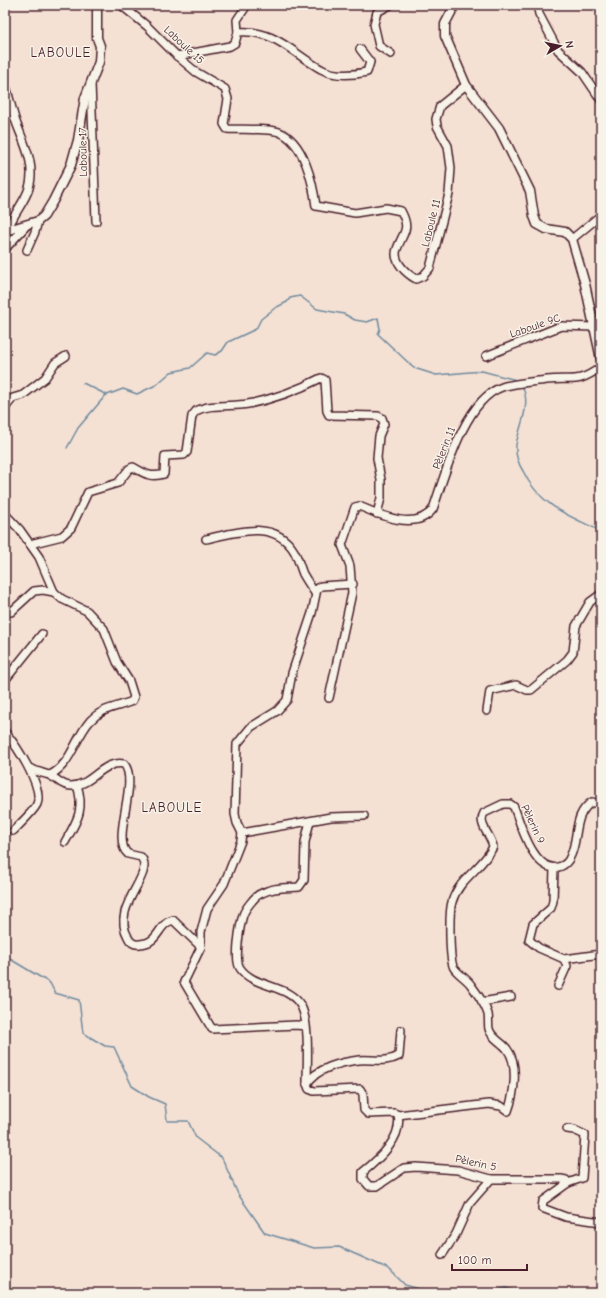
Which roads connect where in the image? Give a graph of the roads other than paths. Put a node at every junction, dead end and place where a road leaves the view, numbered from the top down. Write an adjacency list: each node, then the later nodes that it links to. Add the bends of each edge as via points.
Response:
1 (97, 5): 12 (main road, via 99,62)
2 (121, 5): 10 (street, Laboule 15)
3 (245, 5): 7 (street, via 237,20)
4 (390, 5): 9 (street, via 377,12 374,24 379,46)
5 (455, 5): 13 (main road, via 444,24 445,36)
6 (537, 5): 14 (street, via 558,50 582,72)
7 (238, 32): 8 (street, via 253,30 282,42 323,70 351,75 367,72 370,62); 10 (street, via 235,43 230,46)
8 (360, 49)
9 (391, 54)
10 (177, 56): 15 (street, Laboule 15, via 196,72 225,89 228,99 224,124 227,129 280,132 296,144 313,186 316,206 355,213)
11 (5, 83): 20 (street, via 27,147 31,171 29,189)
12 (91, 83): 17 (main road, via 84,98 78,140 71,165 53,201); 18 (street, Laboule 17)
13 (466, 85): 15 (street, Laboule 11, via 440,106 436,119 448,146 451,168 450,194 430,268 423,276 416,279 408,274 397,260 396,250 406,232 406,220 401,211); 21 (main road, via 499,128 530,191 537,224 546,229 565,232)
14 (601, 100)
15 (386, 208)
16 (601, 215): 21 (street)
17 (38, 221): 19 (main road); 23 (street)
18 (96, 221)
19 (27, 225): 20 (main road); 22 (street)
20 (6, 230)
21 (572, 239): 24 (main road)
22 (5, 249)
23 (27, 250)
24 (594, 327): 26 (street, Laboule 9C, via 561,326); 27 (main road)
25 (66, 356): 29 (street, via 56,363 45,378 23,395 13,398)
26 (486, 356)
27 (601, 359)
28 (601, 367): 31 (street, Pèlerin 11, via 583,378 501,387 480,404 464,425 429,515 412,520)
29 (5, 408)
30 (5, 514): 33 (street)
31 (377, 514): 33 (street, via 381,498 377,458 379,436 384,424 382,418 329,415 325,380 321,378 273,398 196,411 192,416 186,452 184,455 166,456 164,474 154,477 133,467 129,469 118,483 88,492 71,528 66,533); 34 (street, Pèlerin 11, via 359,506 355,507 342,545 350,566)
32 (206, 539): 36 (street, via 248,530 262,530 283,537 295,552 303,574)
33 (30, 544): 35 (street, via 39,557)
34 (352, 584): 36 (street, via 321,586); 41 (street)
35 (54, 592): 38 (street, via 34,592); 45 (street, via 87,612 99,623 132,690 133,699 112,706 91,720 68,757 58,770)
36 (315, 593): 51 (street, via 312,613 286,700 277,711 251,727 238,744 235,814)
37 (601, 594): 42 (street, via 590,602 576,626 573,652 567,660 531,690 516,685 490,691)
38 (11, 612)
39 (42, 634): 40 (street)
40 (5, 680)
41 (329, 698)
42 (487, 711)
43 (5, 732): 44 (street)
44 (29, 768): 45 (street); 50 (street, via 37,792 37,805)
45 (50, 775): 46 (street, via 66,785)
46 (78, 785): 52 (street, via 81,808); 54 (street, via 104,768 117,763 124,764 130,774 123,814 124,847 128,854 141,857 143,862 140,880 124,912 124,926 128,938 136,944 147,943 156,937 163,926 173,920)
47 (601, 808): 53 (street, via 592,802 588,805 579,818 572,854 561,867)
48 (364, 816): 49 (street, via 331,816)
49 (310, 821): 51 (street); 60 (street, via 305,842 304,880 298,887 273,889 259,894 244,914 238,949 240,970 295,999 301,1006)
50 (13, 831)
51 (242, 833): 54 (street, via 242,841 224,884 207,909 201,932)
52 (65, 842)
53 (554, 868): 56 (street, via 551,908 533,924 529,940 539,948); 59 (street, Pèlerin 9, via 546,866 537,858 527,841 514,807 507,803 484,813 483,824 493,847 488,858 459,884 451,903 449,919 454,968 471,985)
54 (201, 947): 60 (street, via 184,982 212,1029)
55 (601, 954): 56 (street)
56 (564, 959): 57 (street, via 566,966)
57 (558, 986)
58 (511, 997): 59 (street)
59 (482, 1002): 63 (street, via 488,1014 489,1030 507,1049 512,1063 515,1083 508,1111 501,1106 489,1104)
60 (305, 1026): 62 (street, via 308,1044)
61 (401, 1030): 62 (street, via 399,1056 391,1060 359,1060 335,1065 311,1077)
62 (307, 1084): 63 (street, via 314,1091 360,1089 366,1112)
63 (398, 1115): 65 (street, Pèlerin 5, via 399,1126 387,1151 363,1172 363,1179 370,1186 377,1186 404,1168 416,1167 458,1170)
64 (567, 1129): 66 (street, via 584,1134 586,1139 582,1178)
65 (490, 1179): 66 (street, Pèlerin 5, via 561,1179); 68 (street, via 470,1203 456,1234)
66 (568, 1183): 67 (street, via 543,1201 542,1208 566,1217)
67 (601, 1222)
68 (442, 1255)

